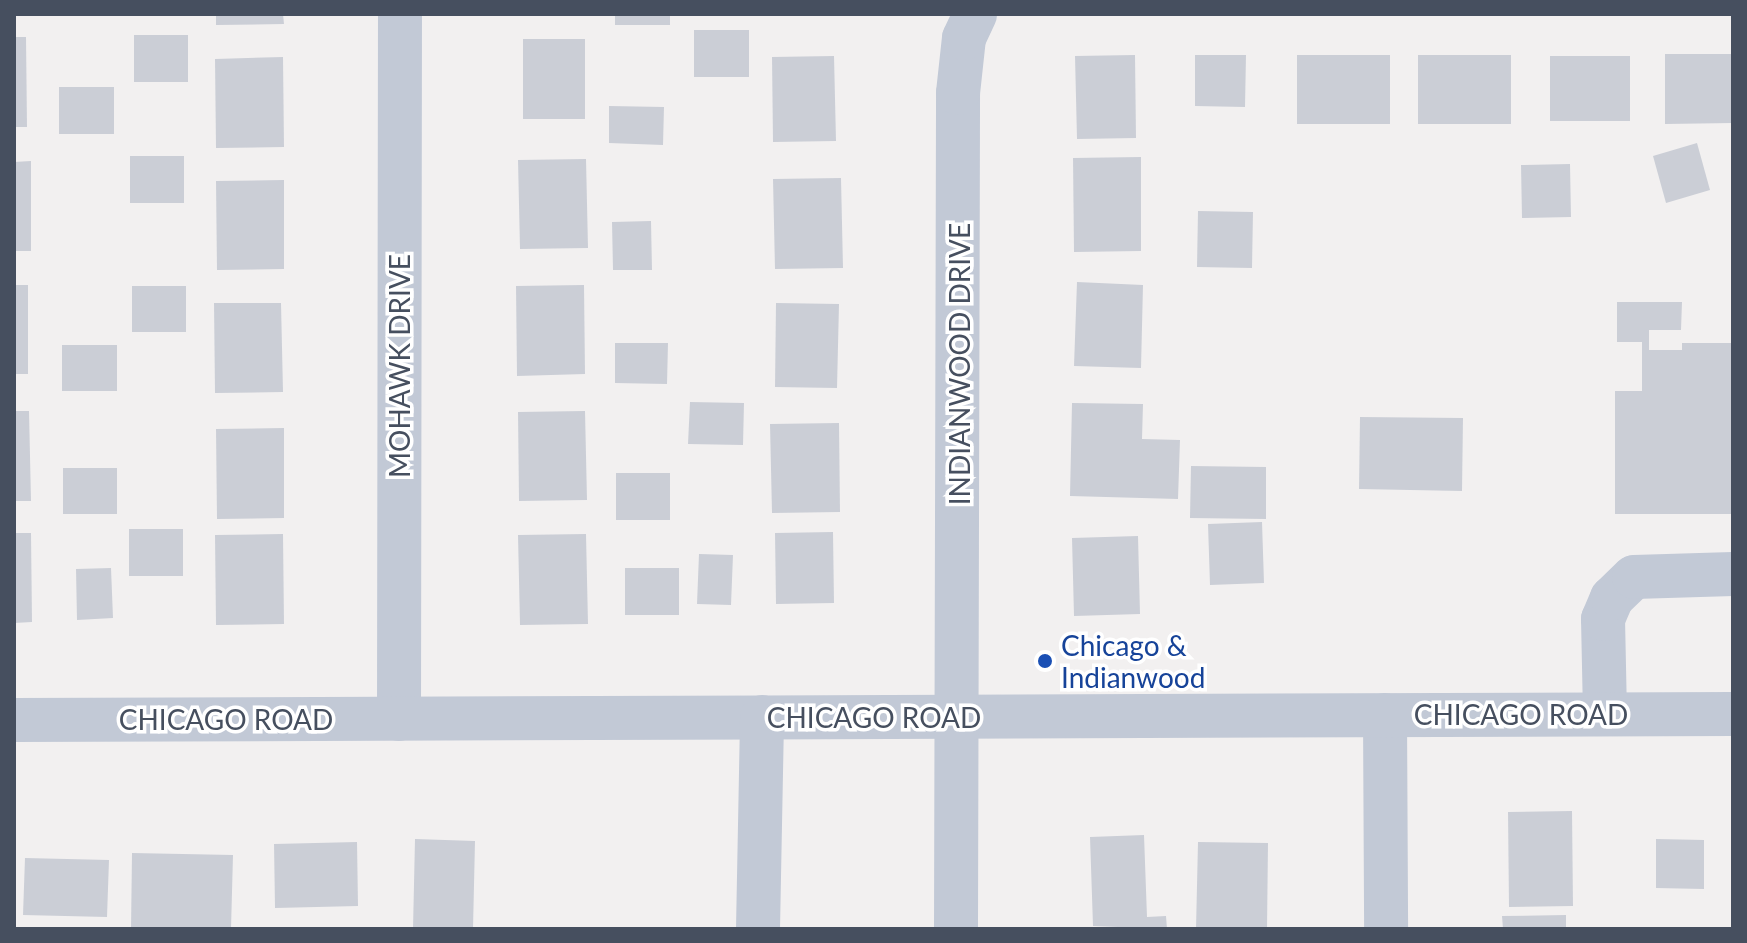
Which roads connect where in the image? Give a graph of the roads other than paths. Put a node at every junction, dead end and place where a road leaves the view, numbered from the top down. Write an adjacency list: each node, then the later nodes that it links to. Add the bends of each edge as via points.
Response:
1 (400, 14): 9 (street, MOHAWK DRIVE)
2 (975, 14): 8 (street, INDIANWOOD DRIVE, via 964,38 958,93)
3 (1733, 574): 4 (street, via 1634,577 1612,598 1603,619)
4 (1605, 714): 5 (street, CHICAGO ROAD); 6 (street, CHICAGO ROAD)
5 (1733, 714)
6 (1385, 715): 8 (street, CHICAGO ROAD); 13 (street)
7 (762, 717): 8 (street, CHICAGO ROAD); 9 (street, CHICAGO ROAD); 11 (street)
8 (959, 717): 12 (street, INDIANWOOD DRIVE)
9 (399, 719): 10 (street, CHICAGO ROAD)
10 (14, 720)
11 (758, 929)
12 (956, 929)
13 (1386, 929)

